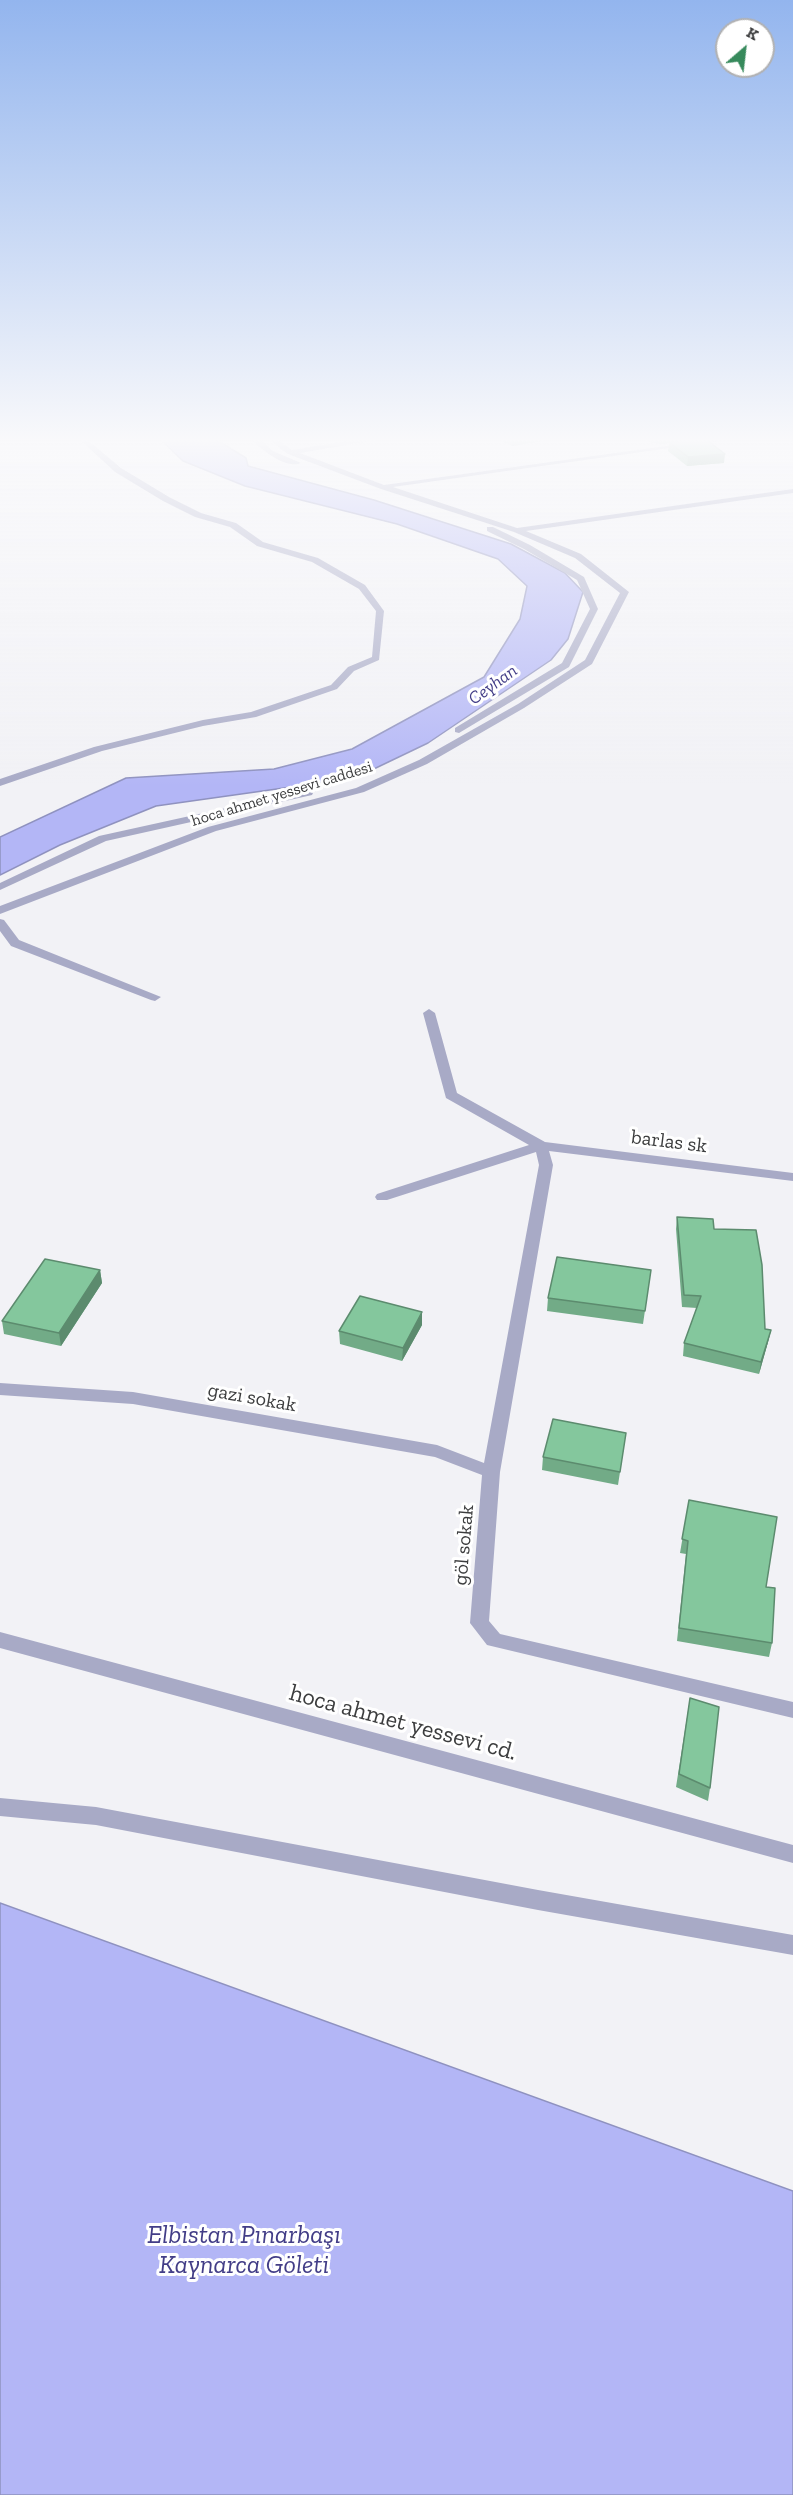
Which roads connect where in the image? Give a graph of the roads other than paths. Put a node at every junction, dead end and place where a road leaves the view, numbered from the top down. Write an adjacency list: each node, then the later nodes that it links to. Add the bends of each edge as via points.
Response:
1 (292, 553): 4 (street, via 315,560 362,587 380,612 376,658 351,669 334,687 253,715 98,749)
2 (538, 553): 5 (street, via 581,579 594,609 566,665 444,740 364,780 103,838)
3 (572, 553): 6 (street, hoca ahmet yessevi caddesi, via 625,592 589,662 521,706 423,762 360,790 212,829)
4 (0, 783)
5 (0, 887)
6 (0, 910)
7 (0, 923): 8 (street, via 15,943)
8 (155, 997)
9 (429, 1013): 10 (street, via 451,1095)
10 (541, 1146): 11 (street, barlas sk); 12 (street); 14 (street, göl sokak, via 546,1165)
11 (793, 1177)
12 (382, 1197)
13 (0, 1389): 14 (street, gazi sokak, via 133,1398 437,1451)
14 (492, 1472): 16 (street, göl sokak, via 479,1623 494,1640)
15 (0, 1640): 18 (street, hoca ahmet yessevi cd.)
16 (793, 1710)
17 (0, 1807): 19 (street, via 96,1816)
18 (793, 1854)
19 (793, 1945)

